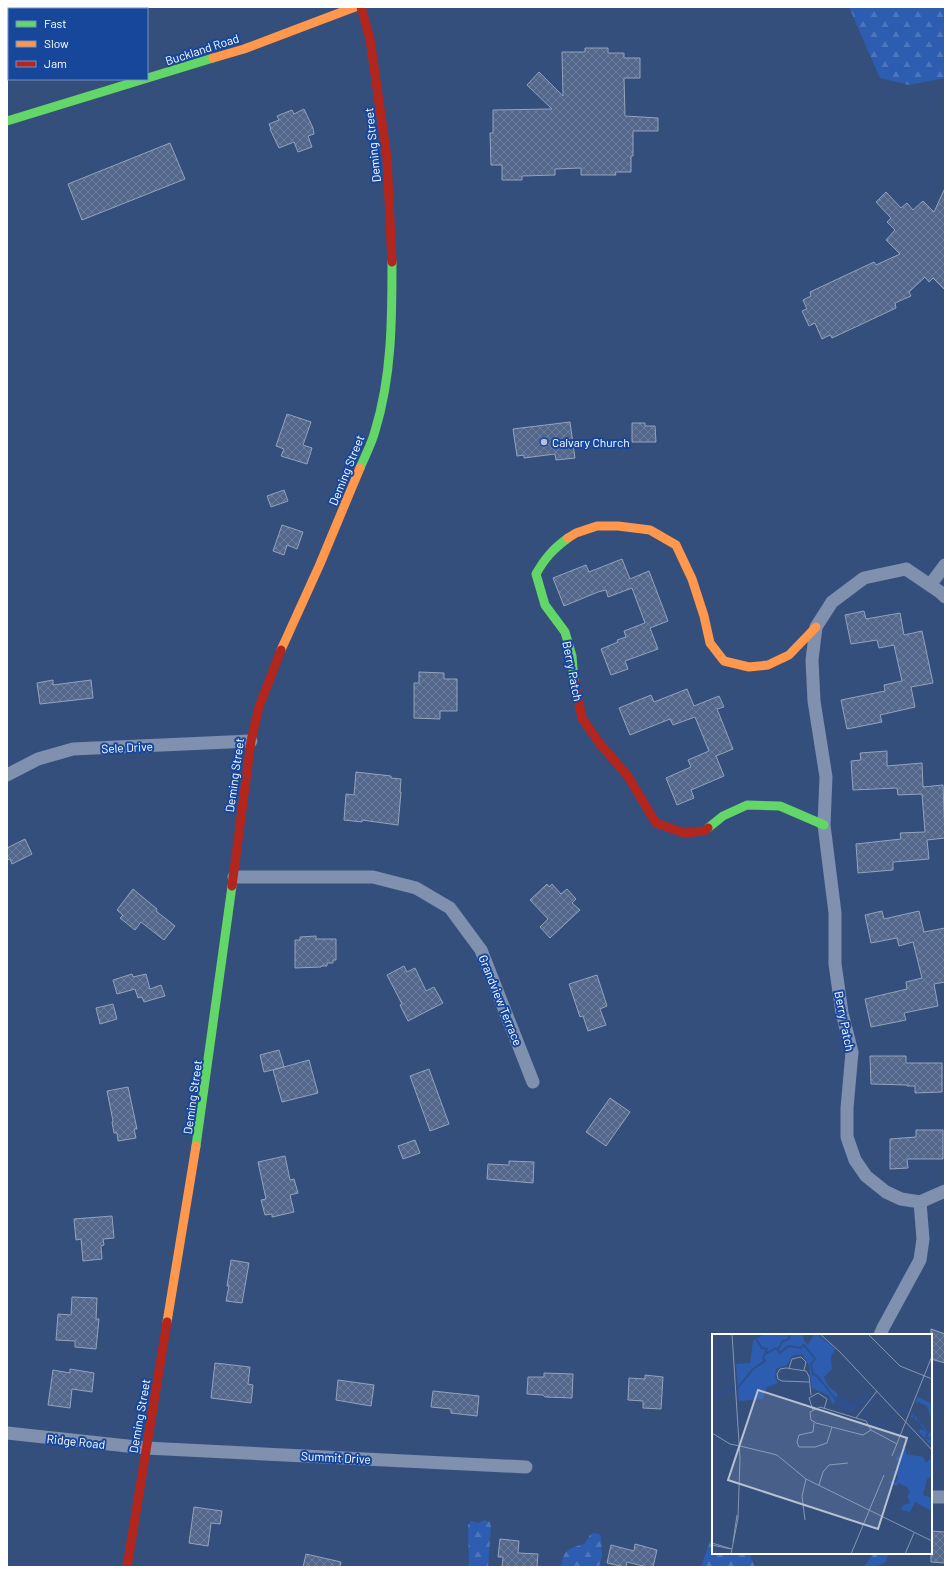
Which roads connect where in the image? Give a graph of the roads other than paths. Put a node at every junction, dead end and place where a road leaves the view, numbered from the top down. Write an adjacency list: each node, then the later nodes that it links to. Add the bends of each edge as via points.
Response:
1 (355, 7): 3 (street, Buckland Road, via 244,49)
2 (361, 7): 10 (street, Deming Street, via 370,39 387,158 392,250 392,324 387,382 375,432 275,664 259,707)
3 (148, 79)
4 (143, 80): 5 (street, Buckland Road)
5 (7, 120)
6 (945, 565): 7 (street)
7 (930, 585): 8 (street, Berry Patch); 9 (street, Berry Patch, via 906,569 864,578 832,602)
8 (945, 597)
9 (816, 627): 12 (street, Berry Patch, via 812,660 814,701 826,777); 12 (street, Berry Patch, via 789,655 768,665 748,667 724,660 710,643 692,579 676,545 650,530 597,526 576,533 544,559 536,574 545,605 565,632 572,656 574,683 582,718 627,775 656,823 684,833 704,831 723,816 747,805 780,806)
10 (251, 741): 11 (street, Sele Drive, via 73,749 38,759); 13 (street, Deming Street)
11 (7, 775)
12 (824, 825): 16 (street, Berry Patch, via 835,914 835,964 842,1013 852,1052 847,1137 855,1160 866,1176 886,1192 901,1199)
13 (234, 877): 14 (street, Grandview Terrace, via 373,877 416,888 450,908 481,950); 19 (street, Deming Street, via 196,1155)
14 (533, 1082)
15 (945, 1191): 16 (street)
16 (920, 1202): 17 (street, via 923,1239 920,1260)
17 (880, 1334)
18 (7, 1433): 19 (street, Ridge Road)
19 (146, 1448): 20 (street, Summit Drive); 23 (street, Deming Street)
20 (526, 1467)
21 (932, 1497): 22 (street)
22 (945, 1497)
23 (126, 1567)

